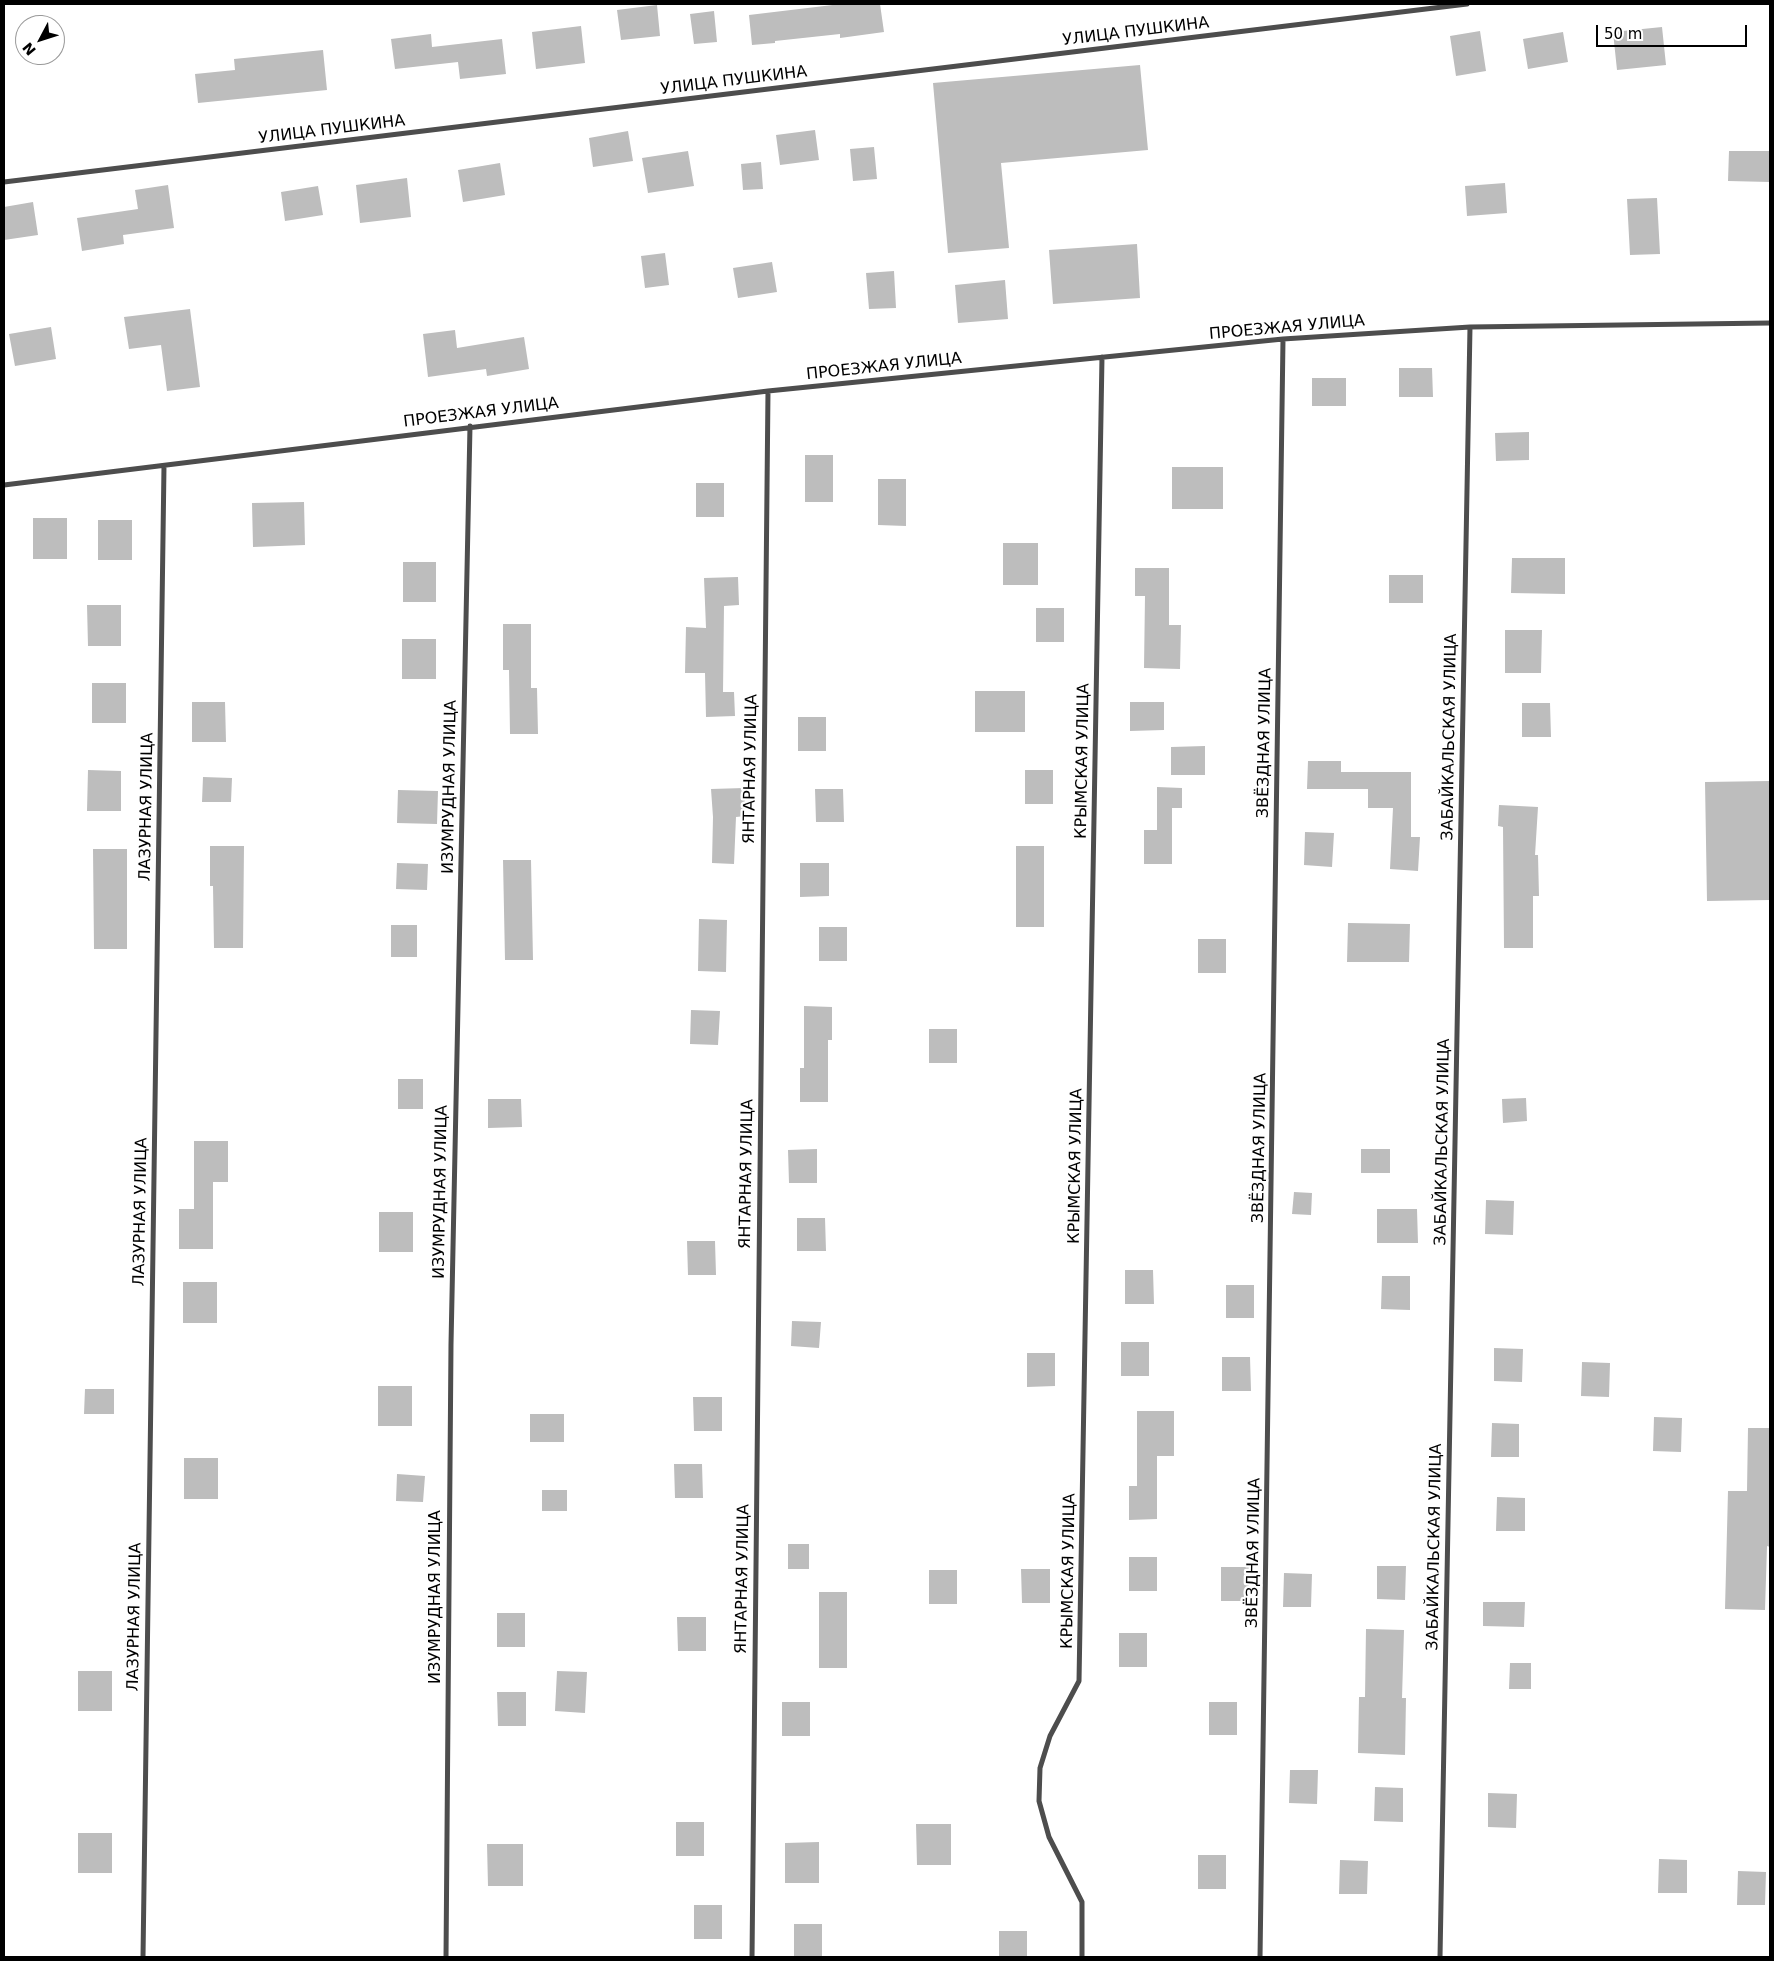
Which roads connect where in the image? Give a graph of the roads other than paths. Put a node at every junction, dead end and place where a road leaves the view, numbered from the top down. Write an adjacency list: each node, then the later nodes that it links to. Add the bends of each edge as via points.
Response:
1 (1467, 4): 2 (street, УЛИЦА ПУШКИНА)
2 (4, 182)
3 (1770, 323): 4 (street, ПРОЕЗЖАЯ УЛИЦА)
4 (1470, 327): 5 (street, ПРОЕЗЖАЯ УЛИЦА); 16 (street, ЗАБАЙКАЛЬСКАЯ УЛИЦА)
5 (1283, 339): 6 (street, ПРОЕЗЖАЯ УЛИЦА); 15 (street, ЗВЁЗДНАЯ УЛИЦА)
6 (1102, 357): 7 (street, ПРОЕЗЖАЯ УЛИЦА); 14 (street, КРЫМСКАЯ УЛИЦА, via 1079,1681 1050,1736 1040,1768 1039,1801 1049,1837 1082,1902)
7 (768, 391): 8 (street, ПРОЕЗЖАЯ УЛИЦА); 13 (street, ЯНТАРНАЯ УЛИЦА)
8 (470, 426): 9 (street, ПРОЕЗЖАЯ УЛИЦА); 12 (street, ИЗУМРУДНАЯ УЛИЦА, via 451,1344)
9 (164, 466): 10 (street, ПРОЕЗЖАЯ УЛИЦА); 11 (street, ЛАЗУРНАЯ УЛИЦА)
10 (4, 486)
11 (143, 1957)
12 (446, 1957)
13 (752, 1957)
14 (1082, 1957)
15 (1260, 1957)
16 (1440, 1957)

